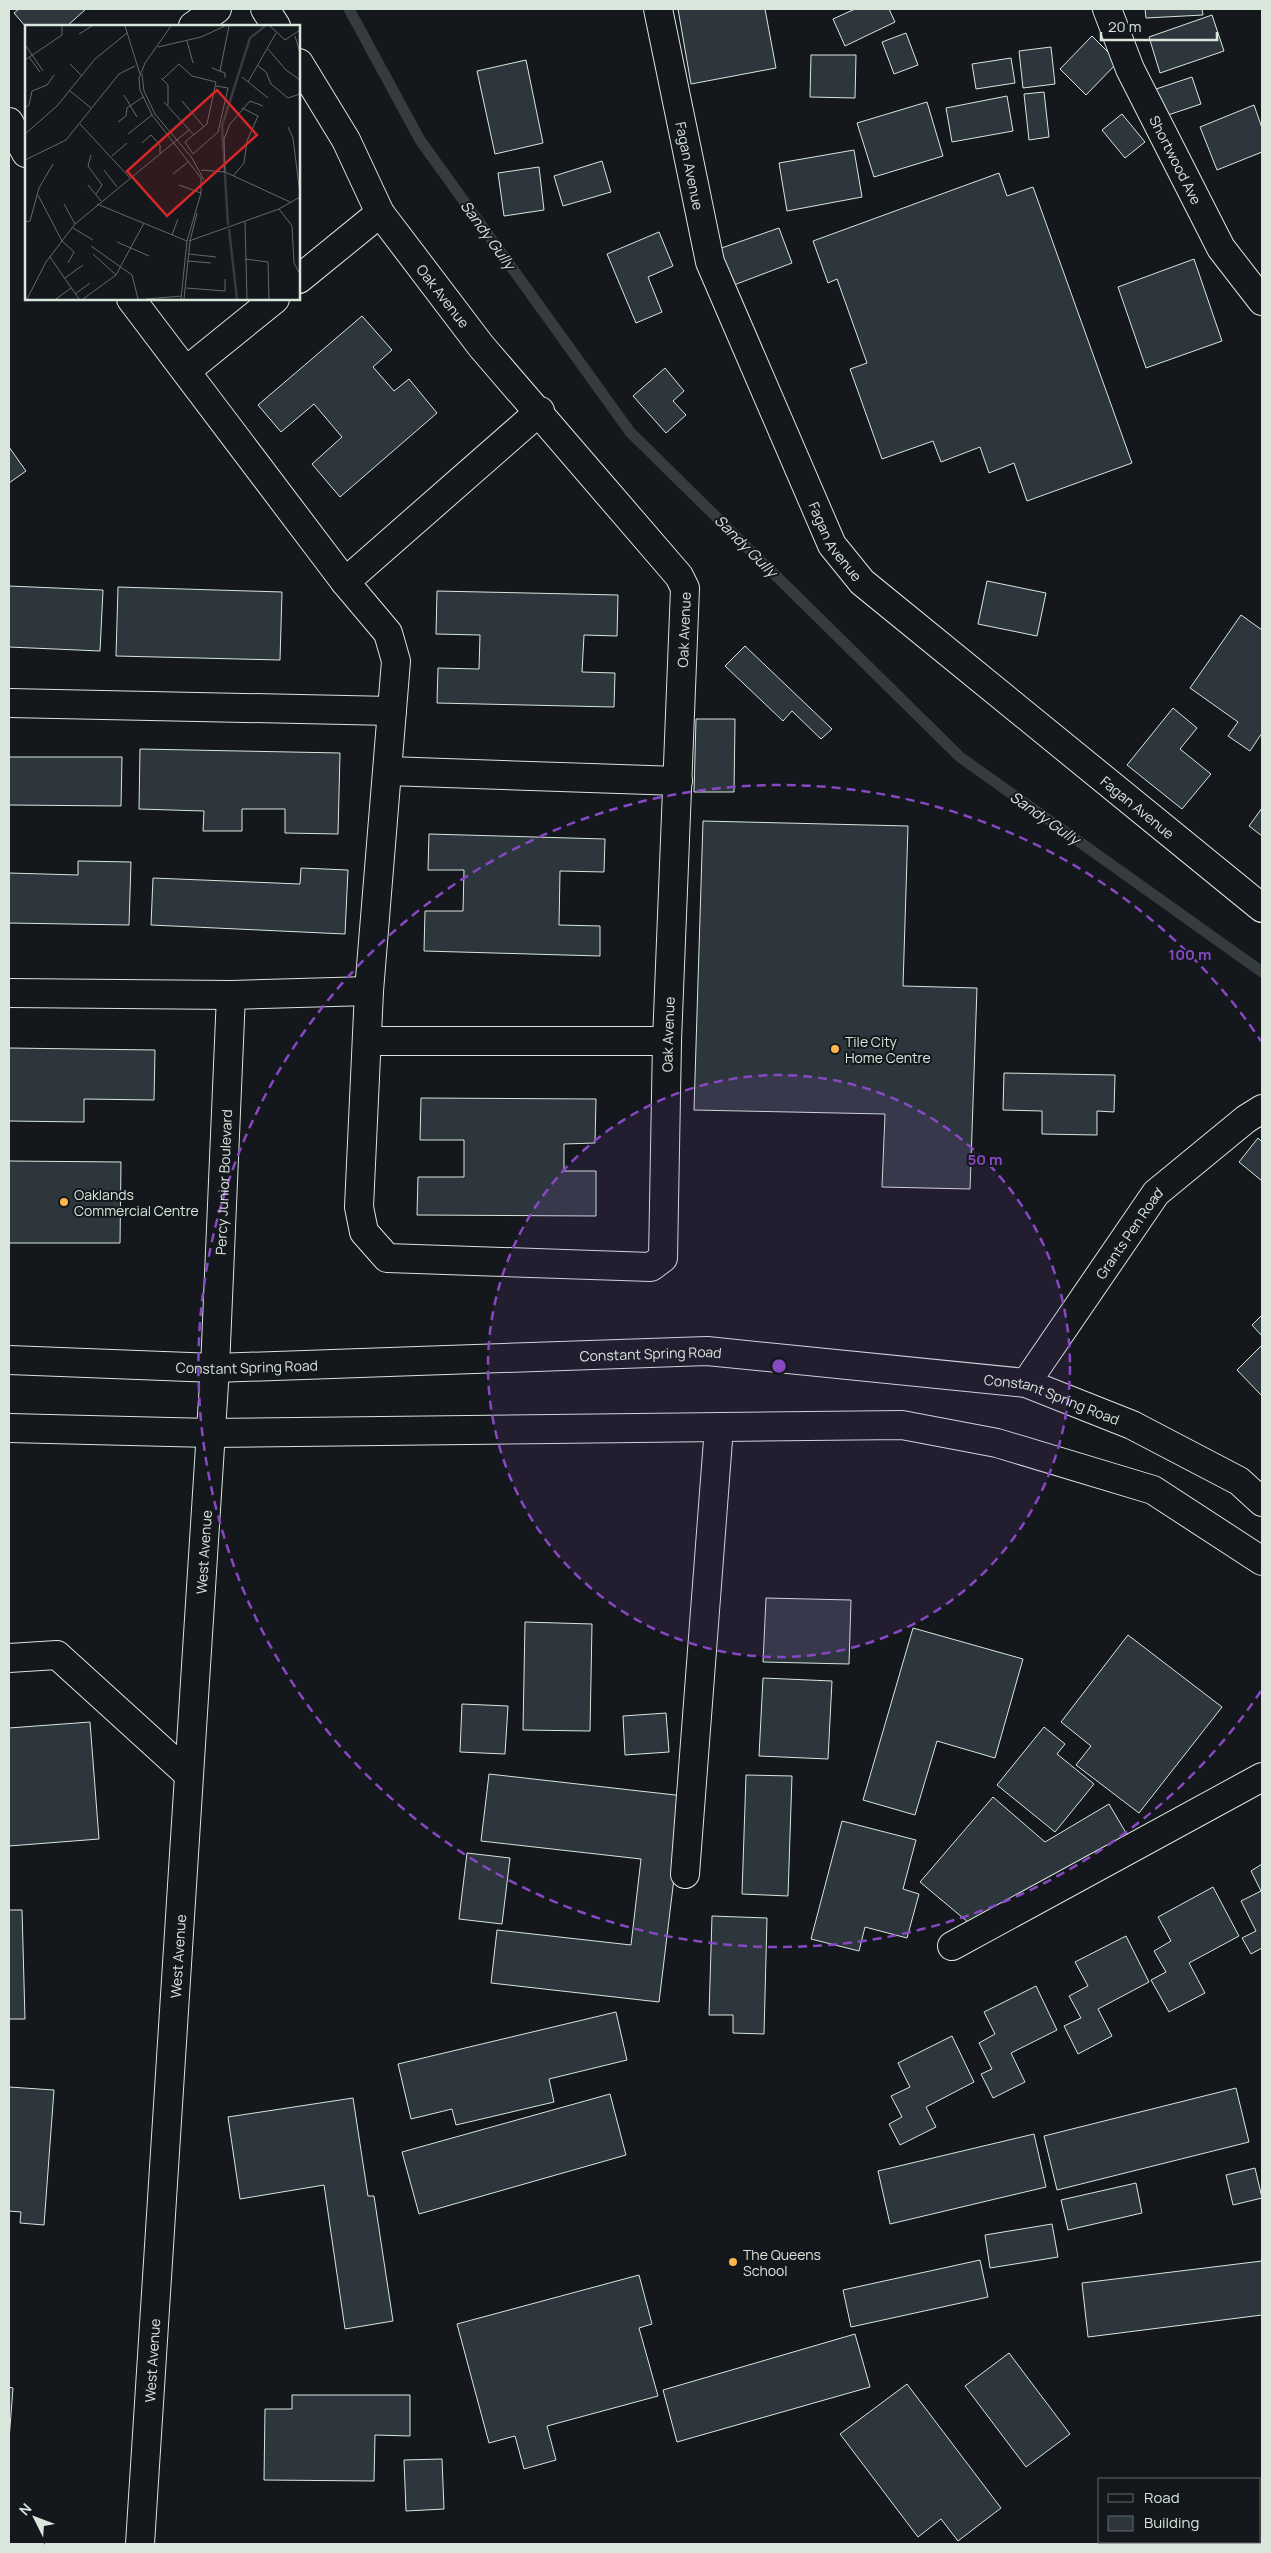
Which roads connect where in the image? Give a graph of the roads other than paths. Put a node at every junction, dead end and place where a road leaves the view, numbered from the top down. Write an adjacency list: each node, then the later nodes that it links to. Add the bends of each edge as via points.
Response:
1 (217, 9): 5 (street)
2 (265, 9): 6 (street)
3 (658, 9): 22 (street, Fagan Avenue, via 710,262 832,546 862,582)
4 (1107, 9): 14 (street, Shortwood Ave, via 1130,69 1221,248)
5 (194, 25)
6 (275, 25)
7 (300, 65): 10 (street, Oak Avenue, via 346,140)
8 (9, 122): 9 (street)
9 (25, 149)
10 (380, 213): 11 (street); 16 (street, Oak Avenue, via 481,346)
11 (300, 278)
12 (131, 300): 15 (street)
13 (274, 300): 15 (street)
14 (1262, 301)
15 (186, 371): 17 (street)
16 (540, 411): 17 (street); 21 (street, Oak Avenue, via 679,576 685,588)
17 (345, 582): 19 (street, via 388,633 396,661)
18 (9, 703): 19 (street)
19 (392, 711): 20 (street)
20 (388, 771): 21 (street); 23 (street)
21 (678, 781): 27 (street, Oak Avenue)
22 (1262, 908)
23 (370, 991): 25 (street); 26 (street)
24 (9, 993): 25 (street)
25 (232, 995): 30 (street, Percy Junior Boulevard)
26 (367, 1041): 27 (street); 27 (street, Oak Avenue, via 359,1207 364,1232 387,1258 651,1267 663,1258)
27 (667, 1041)
28 (1262, 1110): 31 (street, Grants Pen Road, via 1246,1119 1156,1194)
29 (9, 1360): 30 (street, Constant Spring Road)
30 (215, 1368): 31 (street, Constant Spring Road, via 707,1351); 34 (street, West Avenue)
31 (1026, 1383): 35 (street, Constant Spring Road, via 1132,1425 1239,1481)
32 (719, 1427): 34 (street); 36 (street, via 902,1426 997,1443 1153,1490); 40 (street)
33 (9, 1428): 34 (street)
34 (210, 1433): 38 (street, West Avenue)
35 (1262, 1502)
36 (1262, 1561)
37 (9, 1658): 38 (street, via 57,1655)
38 (188, 1774): 42 (street, West Avenue)
39 (1262, 1777): 41 (street)
40 (685, 1874)
41 (952, 1946)
42 (140, 2544)

